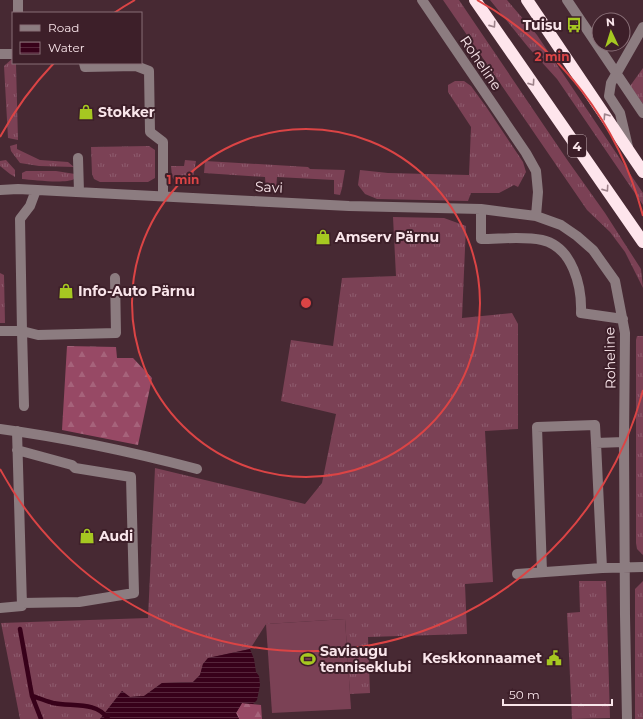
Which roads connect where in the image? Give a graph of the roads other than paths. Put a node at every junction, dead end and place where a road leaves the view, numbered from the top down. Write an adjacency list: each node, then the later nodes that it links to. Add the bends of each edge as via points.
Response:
1 (18, 0): 6 (street)
2 (422, 0): 21 (street, Roheline, via 533,165 538,192)
3 (475, 0): 22 (highway, 4, one-way to 22)
4 (527, 0): 13 (highway, one-way to 4)
5 (567, 0): 11 (street)
6 (18, 12)
7 (643, 27): 11 (street)
8 (0, 54): 9 (street)
9 (12, 54)
10 (84, 64): 19 (street, via 85,67 136,66 149,71 150,132 163,142)
11 (617, 73): 12 (street); 13 (street, via 609,96 620,113)
12 (643, 113)
13 (629, 151): 15 (highway)
14 (78, 158): 18 (street)
15 (643, 172)
16 (0, 190): 17 (street, Savi)
17 (36, 190): 18 (street, Savi); 26 (street, via 30,206 20,219)
18 (80, 192): 19 (street, Savi)
19 (163, 196): 20 (street, Savi, via 349,206)
20 (481, 209): 21 (street, Savi); 24 (street, via 481,238 543,240 554,245 566,255 576,275 580,290 581,313)
21 (536, 216): 24 (street, Roheline, via 561,225 593,250 615,281)
22 (643, 242)
23 (115, 278): 26 (street, via 116,333 38,335)
24 (623, 319): 30 (street, Roheline, via 626,333)
25 (0, 331): 26 (street)
26 (22, 331): 27 (street)
27 (24, 406)
28 (0, 429): 29 (street)
29 (17, 431): 32 (street); 33 (street, via 122,450)
30 (624, 442): 31 (street); 36 (street, Roheline)
31 (596, 443): 35 (street); 37 (street, via 595,425 536,427)
32 (17, 450): 39 (street); 39 (street, via 75,468 131,477 134,593 79,602)
33 (197, 469)
34 (643, 567): 36 (street)
35 (602, 568): 36 (street); 37 (street)
36 (625, 568): 41 (street, Roheline)
37 (542, 572): 38 (street)
38 (517, 574)
39 (22, 603): 40 (street, via 22,606)
40 (0, 608)
41 (627, 719)

